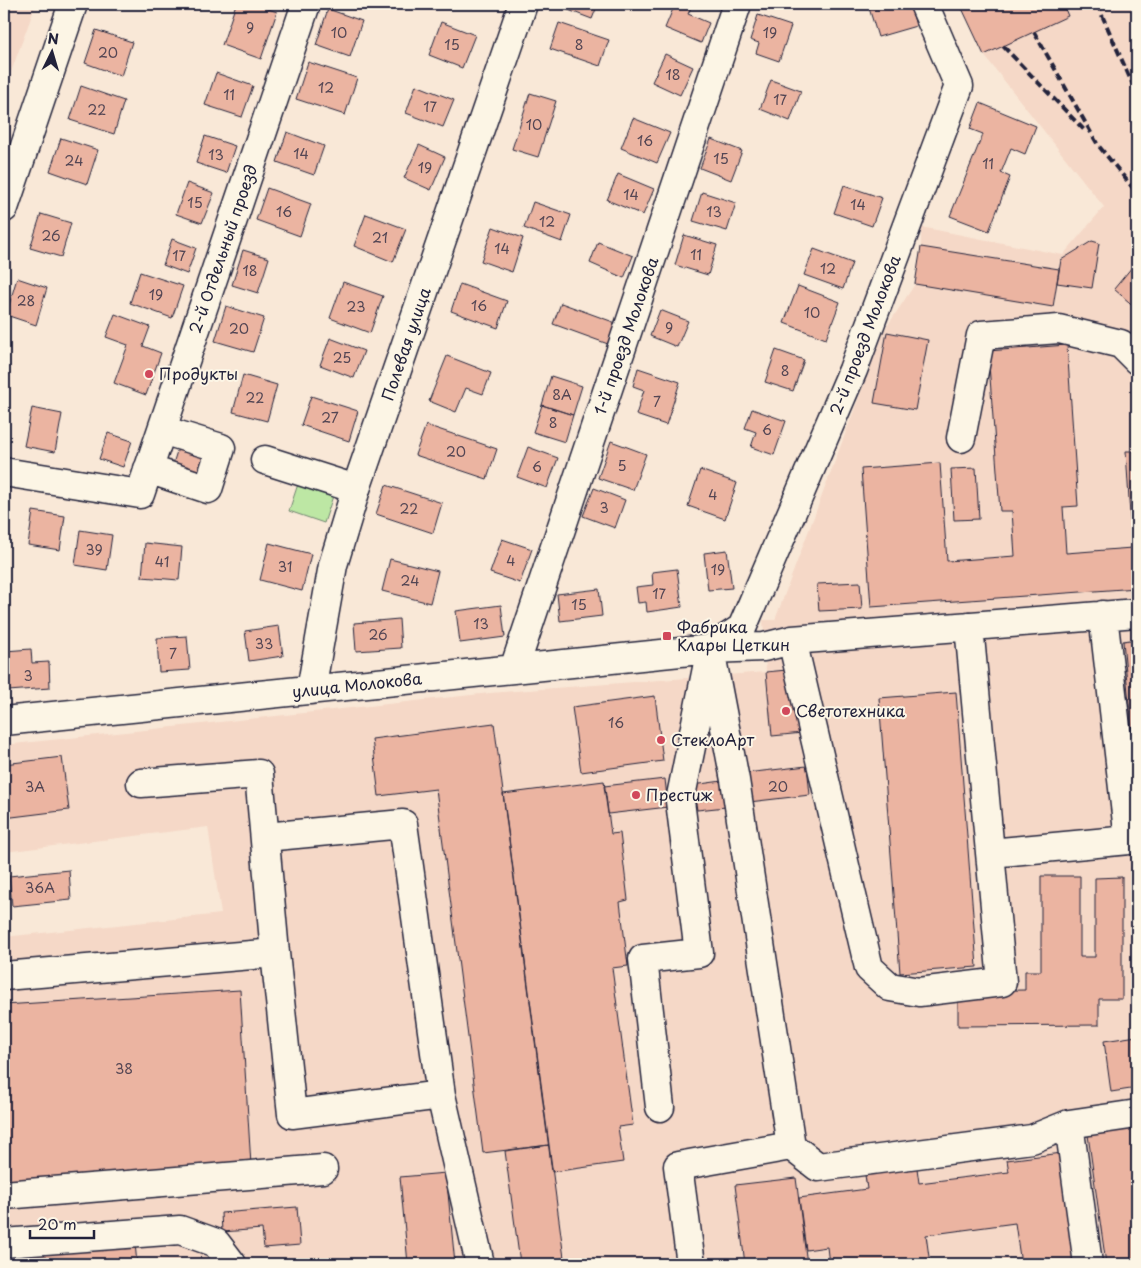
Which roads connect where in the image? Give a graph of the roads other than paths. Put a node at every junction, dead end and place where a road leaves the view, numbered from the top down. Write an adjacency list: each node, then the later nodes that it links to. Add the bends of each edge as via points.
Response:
1 (73, 4): 6 (street)
2 (306, 4): 8 (street, 2-й Отдельный проезд)
3 (524, 4): 13 (street, Полевая улица)
4 (737, 4): 19 (street, 1-й проезд Молокова)
5 (924, 4): 18 (street, 2-й проезд Молокова, via 958,86 853,370 742,628)
6 (4, 208)
7 (1137, 360): 9 (street, via 1121,344 1059,329 981,335)
8 (162, 430): 12 (street, 2-й Отдельный проезд); 12 (street, via 221,448 208,488)
9 (962, 438)
10 (265, 460): 13 (street)
11 (4, 472): 12 (street)
12 (144, 482)
13 (356, 489): 20 (street, Полевая улица, via 333,565)
14 (1137, 613): 15 (street, улица Молокова)
15 (1103, 616): 16 (street, улица Молокова); 24 (street, via 1129,840)
16 (969, 626): 17 (street, улица Молокова); 24 (street)
17 (792, 640): 18 (street, улица Молокова, via 764,647); 24 (street, via 869,968 890,987 919,992 1002,982)
18 (710, 649): 19 (street, улица Молокова); 28 (street, via 680,801 699,953 643,959); 31 (street, via 735,780)
19 (514, 669): 20 (street, улица Молокова)
20 (311, 690): 21 (street, улица Молокова)
21 (4, 721)
22 (141, 783): 23 (street, via 259,774)
23 (265, 837): 25 (street); 27 (street, via 403,824)
24 (990, 853)
25 (275, 953): 26 (street); 27 (street, via 292,1114)
26 (4, 976)
27 (441, 1095): 36 (street)
28 (660, 1107)
29 (1137, 1114): 30 (street)
30 (1069, 1124): 31 (street, via 1032,1139 818,1167); 38 (street)
31 (790, 1146): 37 (street, via 678,1166)
32 (323, 1170): 33 (street)
33 (4, 1195)
34 (4, 1243): 35 (street, via 180,1230 216,1243)
35 (232, 1264)
36 (480, 1264)
37 (691, 1264)
38 (1088, 1264)

